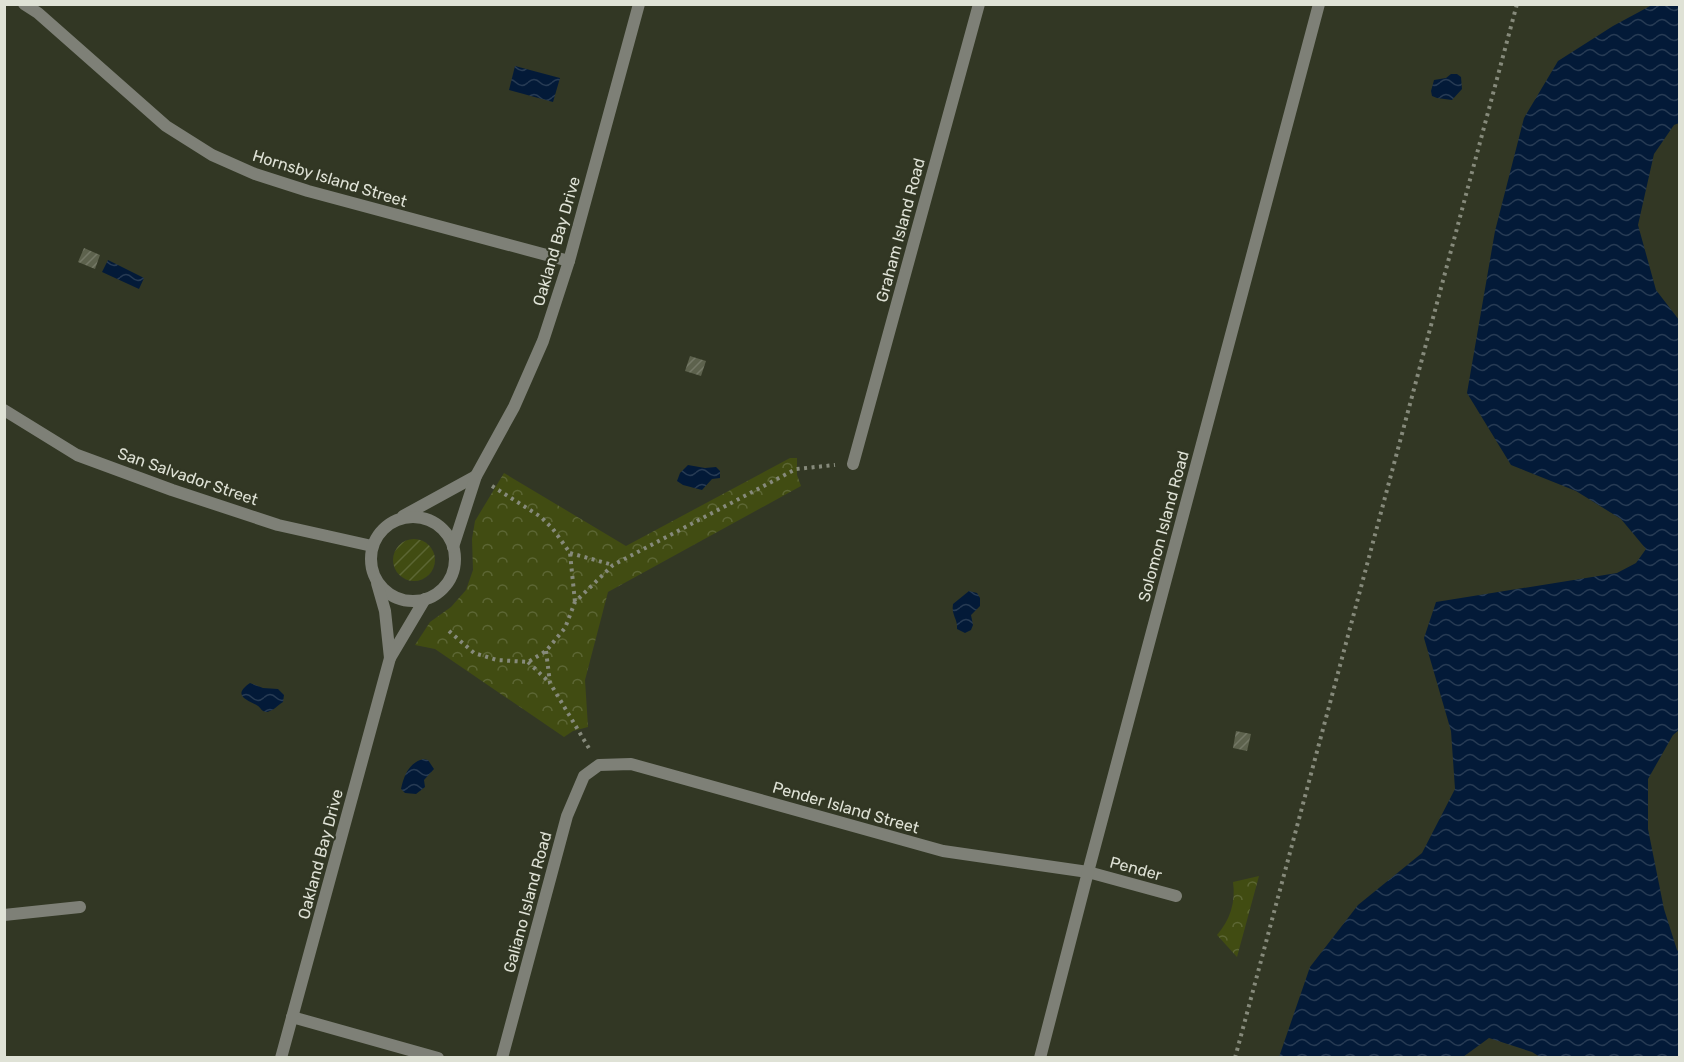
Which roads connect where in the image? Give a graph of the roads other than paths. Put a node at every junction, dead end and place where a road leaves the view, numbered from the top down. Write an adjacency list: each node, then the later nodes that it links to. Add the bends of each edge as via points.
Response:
1 (24, 4): 5 (street, Hornsby Island Street, via 166,126 212,155 308,191)
2 (639, 4): 5 (street, Oakland Bay Drive)
3 (979, 4): 7 (street, Graham Island Road)
4 (1319, 4): 16 (street, Solomon Island Road)
5 (569, 261): 8 (street, Oakland Bay Drive, via 514,407)
6 (4, 410): 10 (street, San Salvador Street, via 77,455 278,525)
7 (854, 464)
8 (476, 476): 9 (street); 11 (street, Oakland Bay Drive)
9 (391, 523): 10 (street); 11 (street, via 415,517 434,522)
10 (372, 546): 12 (street, Oakland Bay Drive, via 371,567)
11 (453, 547): 13 (street, Oakland Bay Drive, via 453,569 447,583)
12 (377, 580): 13 (street, via 398,598); 14 (street, Oakland Bay Drive)
13 (425, 599): 14 (street, Oakland Bay Drive)
14 (390, 658): 20 (street, Oakland Bay Drive)
15 (599, 765): 16 (street, Pender Island Street, via 631,764 944,851); 23 (street, Galiano Island Road, via 584,776 567,816)
16 (1088, 872): 17 (street, Pender); 24 (street, Solomon Island Road)
17 (1176, 896)
18 (80, 907): 19 (street)
19 (4, 915)
20 (292, 1017): 21 (street, Oakland Bay Drive); 22 (street)
21 (281, 1058)
22 (438, 1058)
23 (502, 1058)
24 (1040, 1058)

